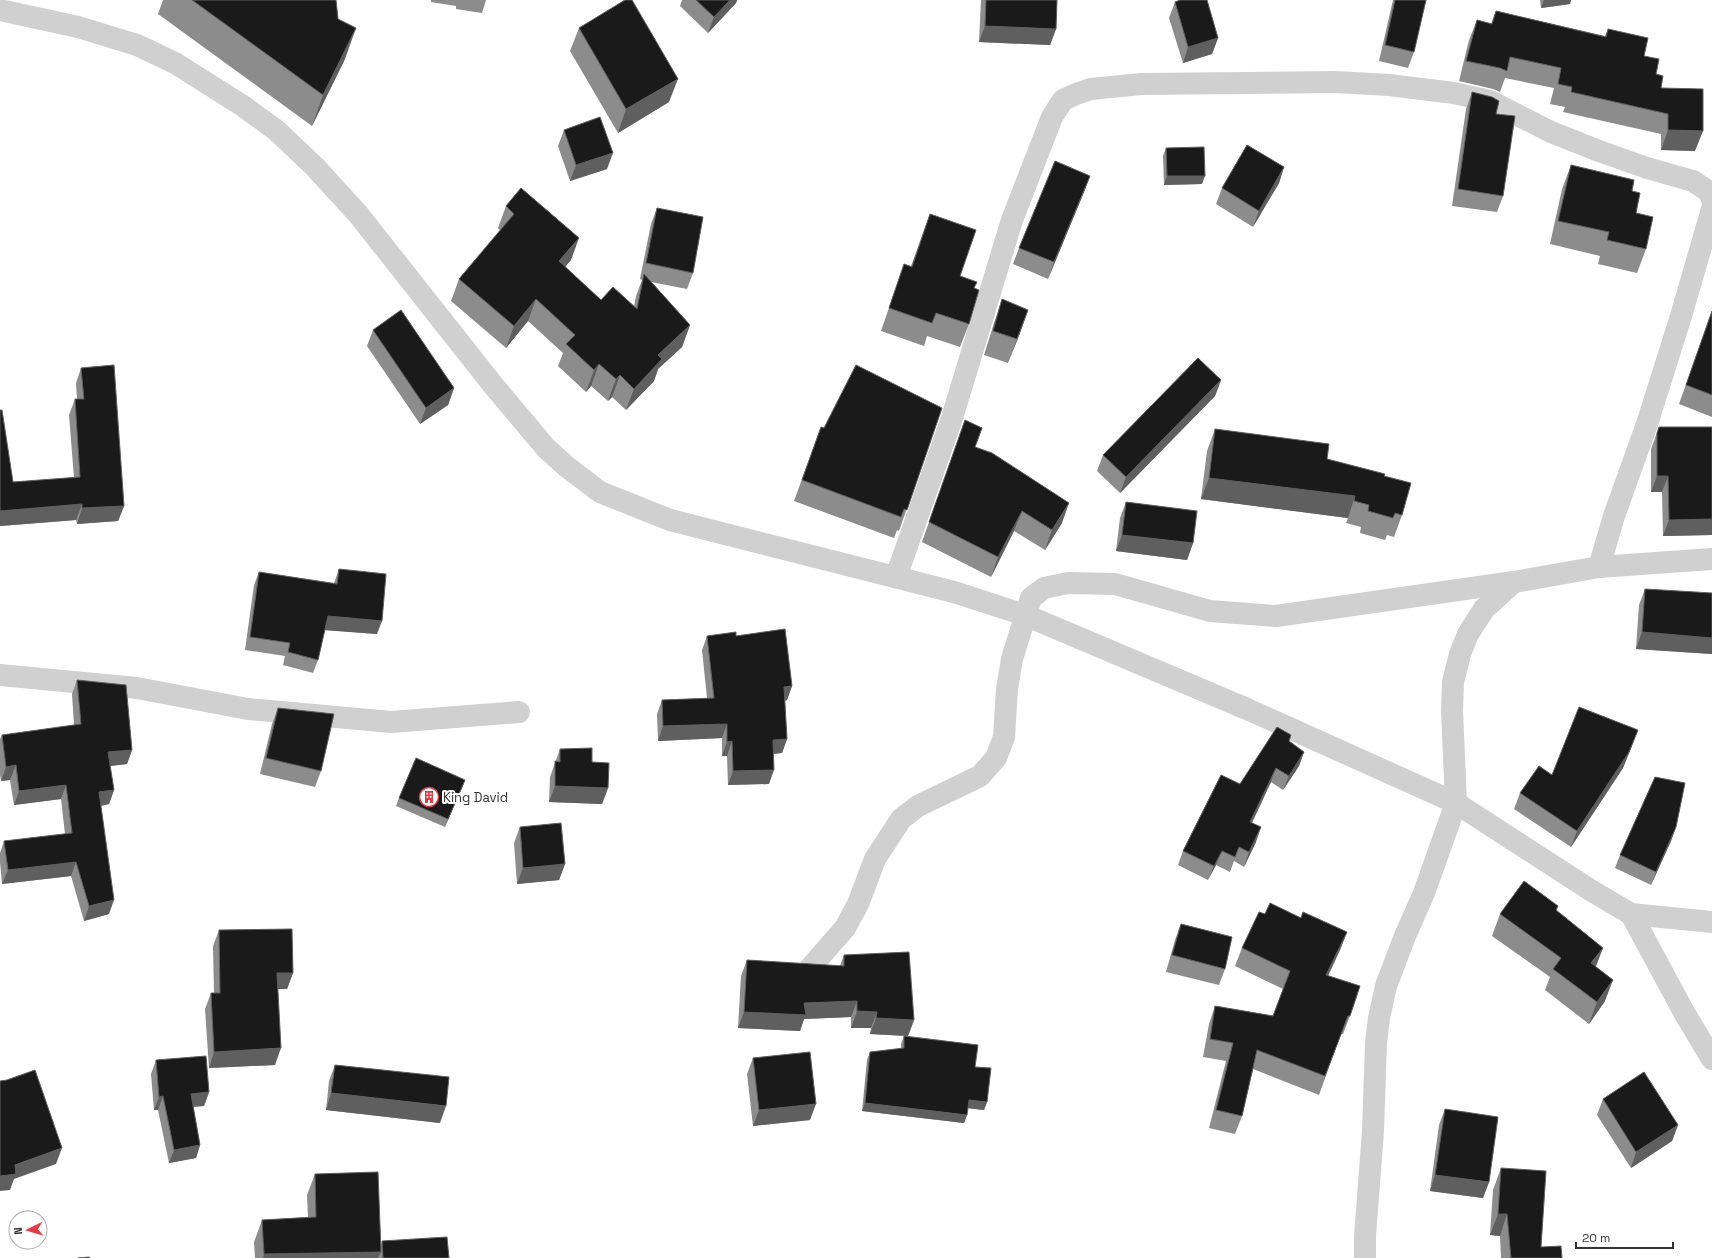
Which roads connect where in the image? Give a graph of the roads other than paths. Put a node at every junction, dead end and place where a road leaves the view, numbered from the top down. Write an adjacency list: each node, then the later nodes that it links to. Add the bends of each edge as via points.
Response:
1 (0, 10): 6 (street, via 78,27 137,45 175,63 276,130 315,167 358,214 546,448 600,492 670,520)
2 (1712, 200): 6 (street, via 1708,191 1693,181 1598,151 1551,132 1490,101 1454,93 1336,82 1142,84 1091,89 1063,100 1052,117 1014,213 952,418)
3 (1712, 209): 5 (street, via 1677,330 1614,516)
4 (1712, 560): 5 (street)
5 (1600, 567): 7 (street)
6 (896, 577): 8 (street, via 954,592)
7 (1514, 582): 8 (street, via 1276,616 1210,611 1115,584 1068,583 1044,588 1031,598); 11 (street, via 1484,609 1468,634 1460,654 1453,682 1452,710)
8 (1025, 615): 11 (street, via 1239,706); 14 (street, via 1012,659 1007,688 1004,737 996,758 980,776 918,806 901,819 875,858 858,904 845,928)
9 (0, 674): 10 (street, via 130,687 248,709 391,722)
10 (518, 712)
11 (1456, 803): 12 (street); 16 (street, via 1424,893 1386,986 1379,1018)
12 (1631, 914): 13 (street); 15 (street)
13 (1712, 922)
14 (810, 968)
15 (1712, 1059)
16 (1365, 1258)

